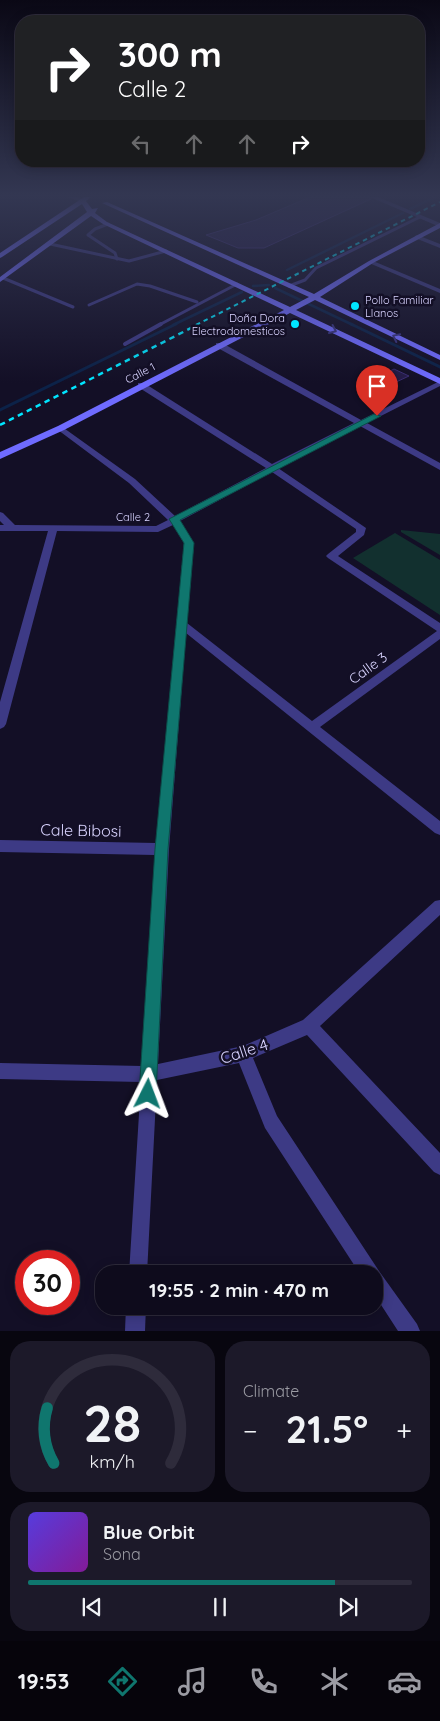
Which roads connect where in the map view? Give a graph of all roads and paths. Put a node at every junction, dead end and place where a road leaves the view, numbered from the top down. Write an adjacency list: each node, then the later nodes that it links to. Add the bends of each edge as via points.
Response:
1 (29, 259): 10 (main road)
2 (119, 259): 3 (lane)
3 (142, 259)
4 (184, 259): 11 (main road)
5 (225, 259): 9 (main road)
6 (334, 259): 12 (lane, via 316,268 305,280)
7 (376, 259): 8 (main road, Calle 1)
8 (371, 262): 13 (street); 14 (main road, Calle 1)
9 (252, 272): 11 (main road); 12 (main road)
10 (1, 279): 17 (lane)
11 (233, 281): 15 (lane); 18 (main road)
12 (289, 286): 14 (main road)
13 (440, 291)
14 (312, 299): 18 (main road, Calle 1); 21 (main road, one-way to 14)
15 (197, 302): 16 (lane, via 137,284); 19 (lane, via 183,314)
16 (89, 305)
17 (73, 307)
18 (290, 309): 20 (main road, Calle 1); 22 (main road, one-way to 22)
19 (124, 344)
20 (220, 345): 23 (main road, Calle 1); 24 (street)
21 (440, 358)
22 (440, 382): 24 (street, Calle 2)
23 (141, 385): 25 (main road, Calle 1); 27 (street)
24 (362, 424): 27 (street, Calle 2); 28 (street)
25 (61, 428): 26 (main road, Calle 1); 30 (street, via 126,477)
26 (0, 456)
27 (272, 468): 30 (street, Calle 2); 35 (street, via 361,528 361,534 331,554 333,558)
28 (440, 468)
29 (0, 515): 32 (street)
30 (174, 519): 33 (street, Calle 2, via 153,530); 34 (street, via 189,543)
31 (0, 528): 32 (street, Calle 2)
32 (12, 528): 33 (street, Calle 2)
33 (53, 529): 37 (street)
34 (182, 624): 38 (street); 41 (street)
35 (440, 628)
36 (440, 634): 38 (street, Calle 3)
37 (0, 724)
38 (313, 726): 39 (street)
39 (440, 829)
40 (0, 846): 41 (street, Cale Bibosi)
41 (162, 849): 46 (street)
42 (440, 906): 43 (street, Calle 4)
43 (309, 1026): 44 (street, Calle 4); 47 (street)
44 (243, 1054): 46 (street, Calle 4); 49 (street, via 271,1122)
45 (0, 1071): 46 (street, Calle 4)
46 (149, 1074): 48 (street)
47 (440, 1166)
48 (138, 1265)
49 (365, 1265)
50 (383, 1291): 53 (street)
51 (136, 1315): 52 (street)
52 (135, 1331)
53 (410, 1331)

